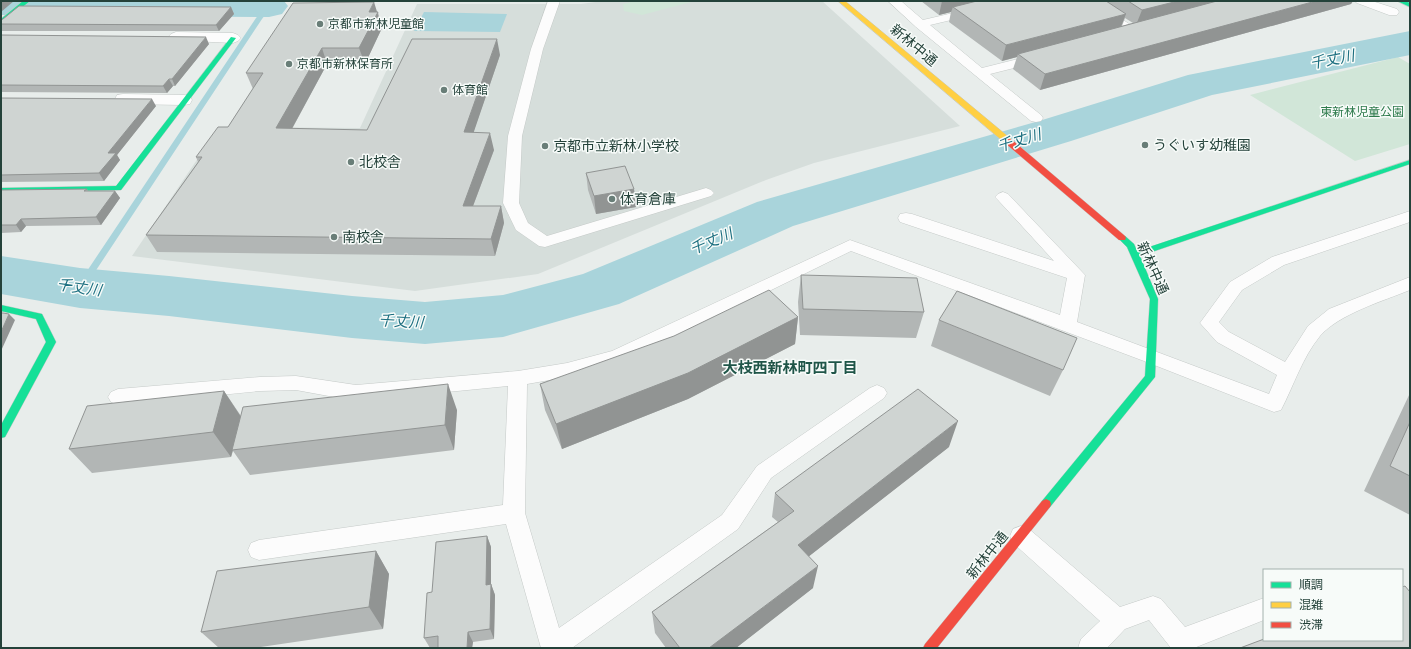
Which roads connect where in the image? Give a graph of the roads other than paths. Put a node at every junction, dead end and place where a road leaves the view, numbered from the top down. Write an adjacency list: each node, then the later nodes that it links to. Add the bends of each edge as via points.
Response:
1 (27, 1): 11 (street)
2 (554, 1): 25 (lane, via 537,49 514,136 511,203 522,226 545,242)
3 (841, 1): 29 (street, 新林中通, via 1131,246)
4 (894, 1): 12 (lane)
5 (1019, 1): 12 (lane)
6 (1087, 1): 14 (lane)
7 (1361, 1): 10 (lane)
8 (1400, 1): 9 (street)
9 (1410, 5)
10 (1393, 12)
11 (1, 22)
12 (920, 24): 19 (lane)
13 (1150, 28): 14 (lane)
14 (1135, 32): 15 (lane)
15 (1120, 36)
16 (161, 37): 17 (street)
17 (233, 38): 21 (street)
18 (1051, 54): 19 (lane)
19 (982, 72): 22 (lane)
20 (104, 99): 21 (street)
21 (184, 100): 24 (street, via 118,188)
22 (1036, 118)
23 (1410, 162): 29 (street)
24 (1, 190)
25 (706, 193)
26 (1003, 197): 30 (lane)
27 (1410, 216): 35 (lane, via 1278,261 1236,286 1209,323 1223,337)
28 (906, 218): 30 (lane)
29 (1134, 254): 34 (street, 新林中通, via 1154,299)
30 (1076, 275): 33 (lane)
31 (1410, 283): 35 (lane, via 1335,314 1314,331)
32 (1, 308): 39 (street, via 39,316 51,342)
33 (1067, 325): 34 (lane); 36 (lane, via 850,245 617,357 567,370)
34 (1151, 356): 35 (lane, via 1274,404); 41 (street, 新林中通, via 1150,377)
35 (1288, 372)
36 (518, 378): 38 (lane, via 356,393 296,383); 40 (lane)
37 (877, 393): 45 (lane, via 764,472 730,522)
38 (118, 397)
39 (3, 426)
40 (514, 513): 42 (lane); 45 (lane)
41 (1021, 536): 44 (lane); 46 (street, 新林中通)
42 (259, 550)
43 (1263, 609): 44 (lane, via 1181,641 1153,607)
44 (1117, 620): 47 (lane)
45 (553, 647)
46 (929, 648)
47 (1090, 648)

